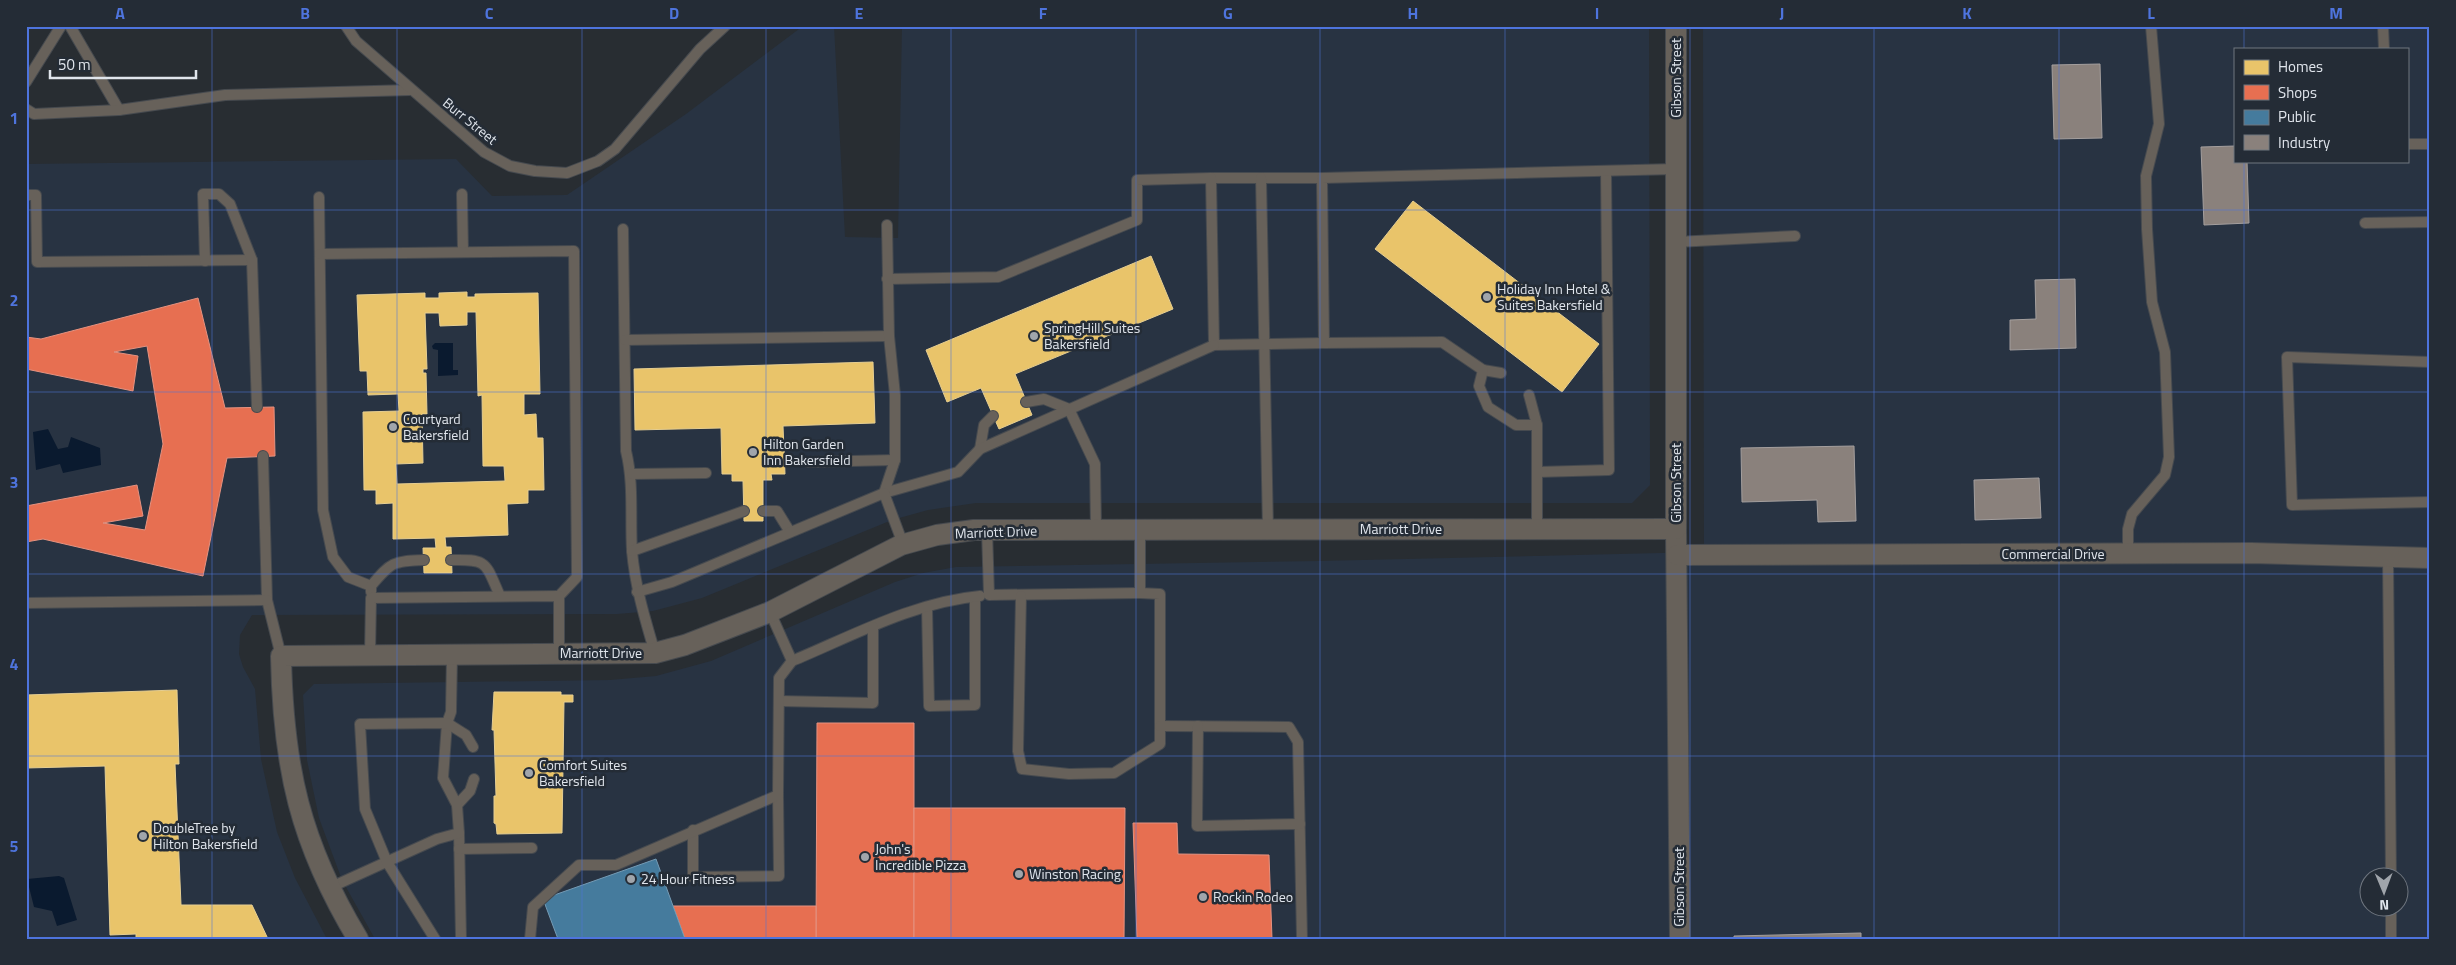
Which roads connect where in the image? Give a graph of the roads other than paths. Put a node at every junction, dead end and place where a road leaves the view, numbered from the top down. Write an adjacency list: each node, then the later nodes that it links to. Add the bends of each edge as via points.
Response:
1 (61, 26): 9 (lane)
2 (70, 26): 12 (lane)
3 (346, 26): 10 (lane, Burr Street, via 356,41)
4 (725, 26): 10 (lane, Burr Street, via 700,49 614,150 598,162 567,173 510,166 484,152)
5 (1676, 26): 15 (street, Gibson Street)
6 (2151, 26): 68 (lane, via 2159,124 2146,176 2147,229 2152,302 2165,352 2169,457 2165,475 2132,514)
7 (2383, 26): 8 (lane)
8 (2384, 48)
9 (26, 82)
10 (411, 90): 12 (lane, via 225,95)
11 (26, 109): 12 (lane, via 34,114)
12 (119, 110)
13 (2408, 144): 14 (lane)
14 (2430, 144)
15 (1676, 169): 16 (lane); 28 (street, Gibson Street)
16 (1606, 171): 19 (lane); 52 (lane, via 1609,470)
17 (1211, 178): 18 (lane); 33 (lane, via 1137,180 1136,220 998,277); 38 (lane)
18 (1262, 178): 19 (lane); 37 (lane)
19 (1322, 178): 36 (lane)
20 (462, 194): 29 (lane)
21 (26, 195): 32 (lane, via 36,195 37,262)
22 (319, 197): 30 (lane)
23 (2430, 222): 24 (lane)
24 (2365, 223)
25 (887, 225): 33 (lane)
26 (623, 229): 35 (lane)
27 (1795, 236): 28 (lane)
28 (1676, 242): 60 (street, Gibson Street)
29 (463, 252): 30 (lane); 78 (lane, via 574,250 577,577)
30 (320, 254): 74 (lane, via 323,510 334,557 348,577)
31 (252, 260): 32 (lane); 32 (lane, via 230,204 219,194 202,194); 44 (lane)
32 (204, 261)
33 (887, 279): 34 (lane)
34 (889, 336): 35 (lane); 50 (lane, via 896,395)
35 (625, 340): 54 (lane, via 626,451)
36 (1324, 343): 37 (lane); 40 (lane, via 1442,342)
37 (1264, 344): 38 (lane); 64 (lane)
38 (1214, 345): 45 (lane)
39 (2430, 362): 56 (lane, via 2287,357 2292,505)
40 (1483, 370): 41 (lane); 47 (lane, via 1479,386 1488,407 1516,425)
41 (1501, 373)
42 (1529, 395): 47 (lane)
43 (1026, 402): 45 (lane, via 1044,399)
44 (257, 407)
45 (1069, 409): 48 (lane); 62 (lane, via 1095,464)
46 (993, 416): 48 (lane, via 984,426)
47 (1537, 425): 52 (lane)
48 (980, 449): 55 (lane, via 958,472)
49 (263, 456): 83 (lane)
50 (895, 460): 51 (lane); 55 (lane)
51 (808, 462)
52 (1537, 472): 59 (lane)
53 (706, 473): 54 (lane)
54 (632, 474): 67 (lane)
55 (884, 493): 65 (lane); 66 (lane)
56 (2430, 502)
57 (744, 511): 67 (lane)
58 (763, 511): 65 (lane, via 778,511)
59 (1537, 529): 60 (street, Marriott Drive); 64 (street, Marriott Drive)
60 (1676, 529): 69 (street, Gibson Street)
61 (987, 530): 62 (street, Marriott Drive); 66 (street, Marriott Drive, via 937,535); 79 (lane)
62 (1096, 530): 63 (street, Marriott Drive)
63 (1140, 530): 64 (street, Marriott Drive); 76 (lane)
64 (1268, 530)
65 (790, 532): 75 (lane, via 672,582)
66 (903, 544): 86 (street, Marriott Drive)
67 (632, 551): 75 (lane)
68 (2128, 554): 69 (street, Commercial Drive); 70 (street, Commercial Drive, via 2251,553)
69 (1676, 555): 116 (street, Gibson Street)
70 (2388, 558): 71 (street, Commercial Drive); 108 (lane)
71 (2430, 558)
72 (424, 560): 74 (lane, via 398,561 386,568)
73 (451, 560): 77 (lane, via 476,560 487,567)
74 (371, 586): 82 (lane)
75 (637, 592): 89 (lane)
76 (1140, 594): 80 (lane); 96 (lane, via 1160,594)
77 (500, 596): 78 (lane); 82 (lane)
78 (558, 596): 88 (lane)
79 (989, 596): 80 (lane); 81 (lane)
80 (1021, 596): 96 (lane, via 1018,751 1022,769 1069,774 1114,773 1160,744)
81 (975, 597): 85 (lane, via 955,598); 85 (lane, via 975,706 929,706)
82 (371, 598): 90 (lane)
83 (267, 600): 84 (lane); 92 (lane)
84 (26, 603)
85 (927, 607): 87 (lane)
86 (770, 612): 89 (street, Marriott Drive, via 685,645); 93 (lane)
87 (873, 627): 93 (lane); 94 (lane, via 873,703)
88 (559, 653): 89 (street, Marriott Drive); 91 (street, Marriott Drive)
89 (655, 653)
90 (370, 655): 91 (street, Marriott Drive); 92 (street, Marriott Drive)
91 (452, 655): 95 (lane, via 452,712)
92 (281, 656): 109 (street, via 290,769 300,815)
93 (792, 661): 94 (lane, via 779,678)
94 (779, 701): 100 (lane)
95 (447, 724): 98 (lane, via 466,734); 101 (lane, via 443,778); 107 (lane, via 360,724 365,809)
96 (1160, 726): 97 (lane)
97 (1198, 726): 102 (lane, via 1289,727 1298,742); 102 (lane, via 1197,826)
98 (473, 747)
99 (474, 779): 101 (lane, via 470,791)
100 (778, 795): 103 (lane); 103 (lane, via 779,876 693,876)
101 (457, 805): 104 (lane)
102 (1300, 824): 115 (lane)
103 (693, 830): 114 (lane, via 616,864 579,865 533,907)
104 (459, 833): 106 (lane); 107 (lane, via 437,839)
105 (532, 848): 106 (lane)
106 (460, 849): 113 (lane)
107 (387, 862): 109 (lane); 112 (lane)
108 (2391, 868)
109 (329, 888): 111 (street)
110 (2391, 918): 117 (lane)
111 (358, 939)
112 (435, 939)
113 (461, 939)
114 (530, 939)
115 (1302, 939)
116 (1680, 939)
117 (2391, 939)

